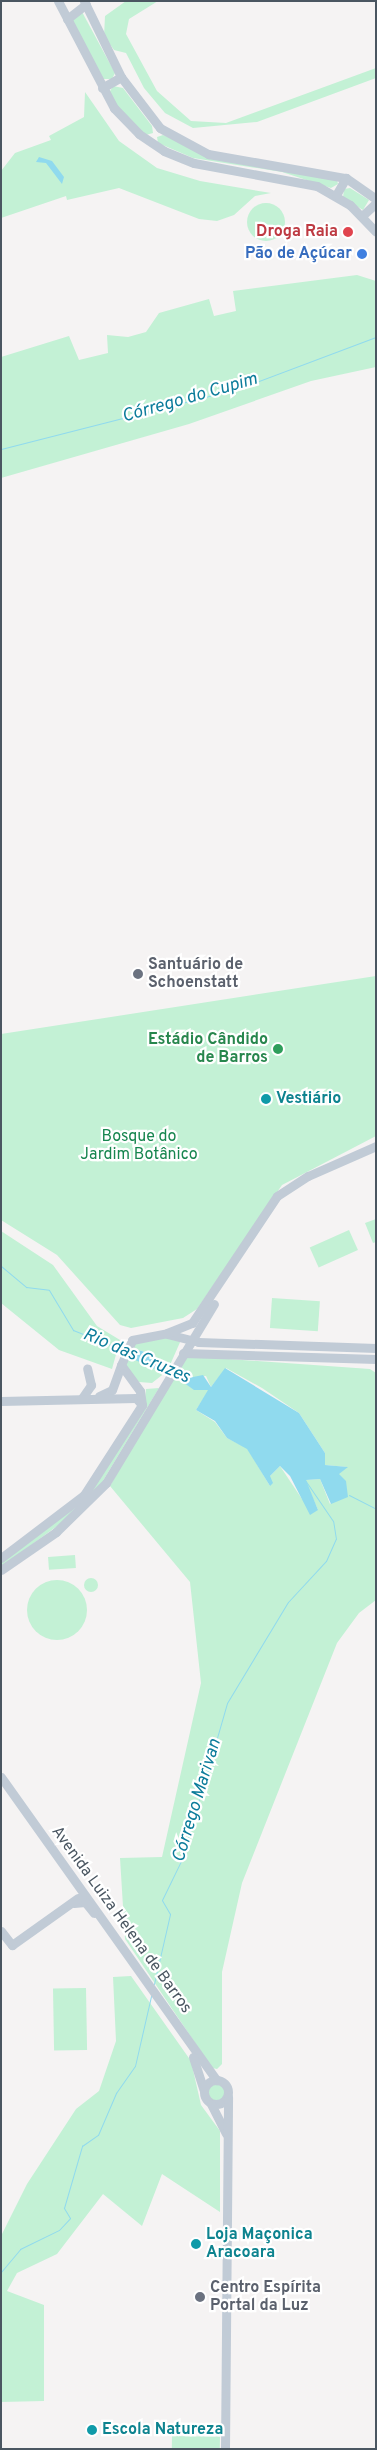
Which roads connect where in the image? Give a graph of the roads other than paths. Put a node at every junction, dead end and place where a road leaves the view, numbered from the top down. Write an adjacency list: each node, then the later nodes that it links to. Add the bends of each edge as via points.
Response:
1 (58, 1): 3 (street)
2 (85, 3): 3 (street); 4 (street)
3 (67, 19): 5 (street)
4 (121, 77): 5 (street); 6 (street)
5 (102, 88): 7 (street, via 124,120)
6 (160, 128): 7 (street); 8 (street, via 208,154)
7 (150, 142): 9 (street, via 194,163 298,180)
8 (346, 178): 9 (street); 10 (street)
9 (336, 195): 11 (street)
10 (376, 201): 11 (street)
11 (362, 216): 12 (street)
12 (376, 232)
13 (376, 1146): 15 (street, via 308,1176 277,1196 199,1315)
14 (376, 1152): 16 (street, via 310,1181 282,1199)
15 (167, 1334): 16 (street); 20 (street, via 136,1337)
16 (191, 1338): 17 (street, via 198,1342); 18 (street)
17 (376, 1348)
18 (183, 1352): 19 (street); 26 (street, via 93,1498 56,1532)
19 (376, 1359)
20 (122, 1362): 22 (street, via 117,1380 107,1395); 24 (street, via 137,1387)
21 (88, 1368): 22 (street, via 91,1385)
22 (87, 1398): 23 (street); 24 (street, via 136,1398)
23 (1, 1401)
24 (142, 1404): 25 (street, via 84,1495)
25 (1, 1558)
26 (1, 1570)
27 (1, 1777): 28 (street, Avenida Luiza Helena de Barros)
28 (79, 1890): 29 (street); 31 (street, Avenida Luiza Helena de Barros, via 90,1898)
29 (74, 1902): 30 (street, via 12,1945); 31 (street, Avenida Luiza Helena de Barros, via 89,1905)
30 (1, 1931)
31 (135, 1968): 32 (street, Avenida Luiza Helena de Barros)
32 (160, 2004): 33 (street, Avenida Luiza Helena de Barros); 34 (street, Avenida Luiza Helena de Barros, via 199,2067)
33 (216, 2080): 34 (street); 35 (street, via 227,2087)
34 (204, 2090): 36 (street)
35 (228, 2097): 36 (street, via 219,2105); 37 (street)
36 (211, 2104): 37 (street)
37 (227, 2135): 38 (street)
38 (225, 2449)

